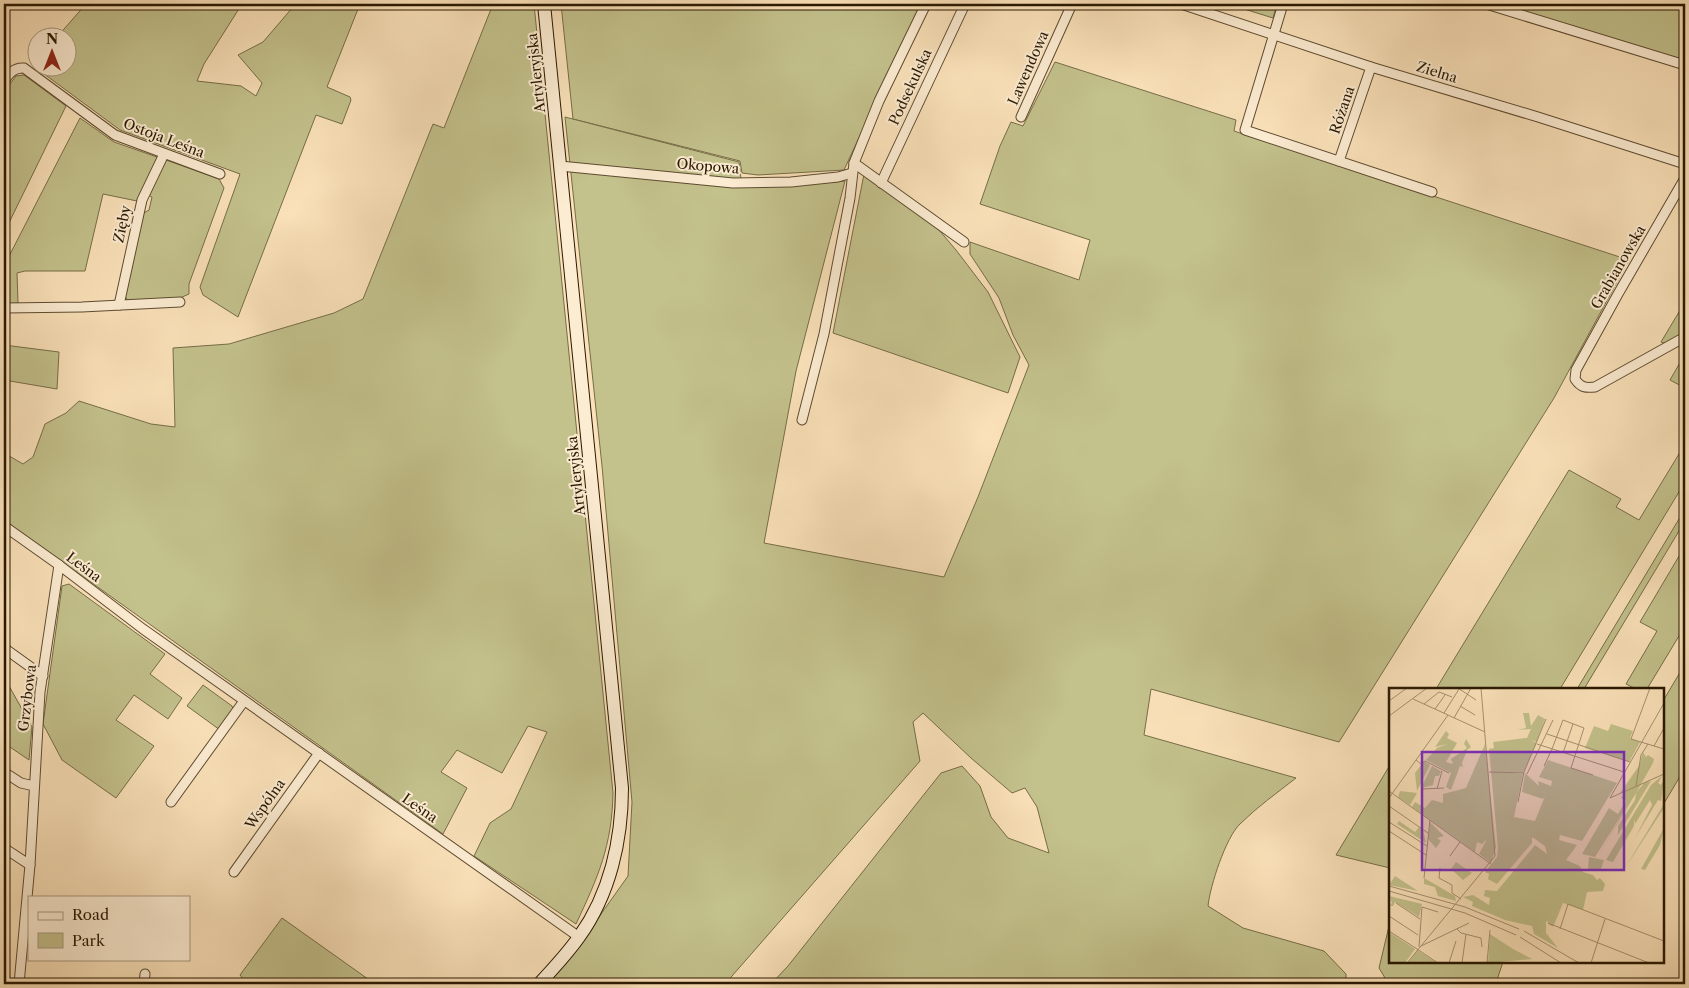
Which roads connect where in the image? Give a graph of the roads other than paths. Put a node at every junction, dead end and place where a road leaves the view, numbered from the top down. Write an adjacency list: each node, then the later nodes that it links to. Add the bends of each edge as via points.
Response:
1 (544, 4): 17 (street, Artyleryjska)
2 (926, 4): 15 (street, via 879,101)
3 (965, 4): 21 (street, Podsekulska)
4 (1072, 4): 12 (street, Lawendowa)
5 (1181, 4): 8 (street, Zielna)
6 (1283, 4): 8 (street)
7 (1486, 4): 9 (street)
8 (1274, 35): 10 (street, Zielna); 14 (street, via 1246,130)
9 (1685, 65)
10 (1371, 67): 14 (street, Różana); 16 (street, Zielna)
11 (4, 81): 13 (street, Ostoja Leśna, via 13,70 24,68 115,135)
12 (1021, 117)
13 (164, 154): 19 (street, Ostoja Leśna); 25 (street, Zięby, via 142,200)
14 (1339, 161): 22 (street)
15 (854, 163): 18 (street); 21 (street)
16 (1685, 164)
17 (560, 166): 18 (street, Okopowa, via 733,183 791,182); 41 (street, Artyleryjska, via 622,788 621,822 612,869 604,892)
18 (852, 173): 28 (street, via 824,334)
19 (220, 174)
20 (1685, 178): 27 (street, Grabianowska, via 1576,370 1575,380 1586,388 1596,387)
21 (881, 183): 23 (street)
22 (1432, 192)
23 (964, 242)
24 (180, 302): 25 (street)
25 (119, 305): 26 (street)
26 (4, 308)
27 (1685, 337)
28 (802, 420)
29 (4, 526): 30 (street, Leśna)
30 (59, 565): 32 (street, Grzybowa); 33 (street, Leśna)
31 (4, 648): 32 (street)
32 (43, 676): 36 (street, Grzybowa)
33 (244, 701): 34 (street, Leśna); 37 (street)
34 (319, 753): 40 (street, Wspólna); 41 (street, Leśna)
35 (4, 772): 36 (street, via 21,783)
36 (34, 786): 39 (street, Grzybowa)
37 (171, 802)
38 (4, 848): 39 (street)
39 (30, 865): 43 (street, Grzybowa)
40 (234, 872)
41 (579, 937): 45 (street, Artyleryjska)
42 (145, 974): 44 (street)
43 (19, 984)
44 (144, 984)
45 (539, 984)

